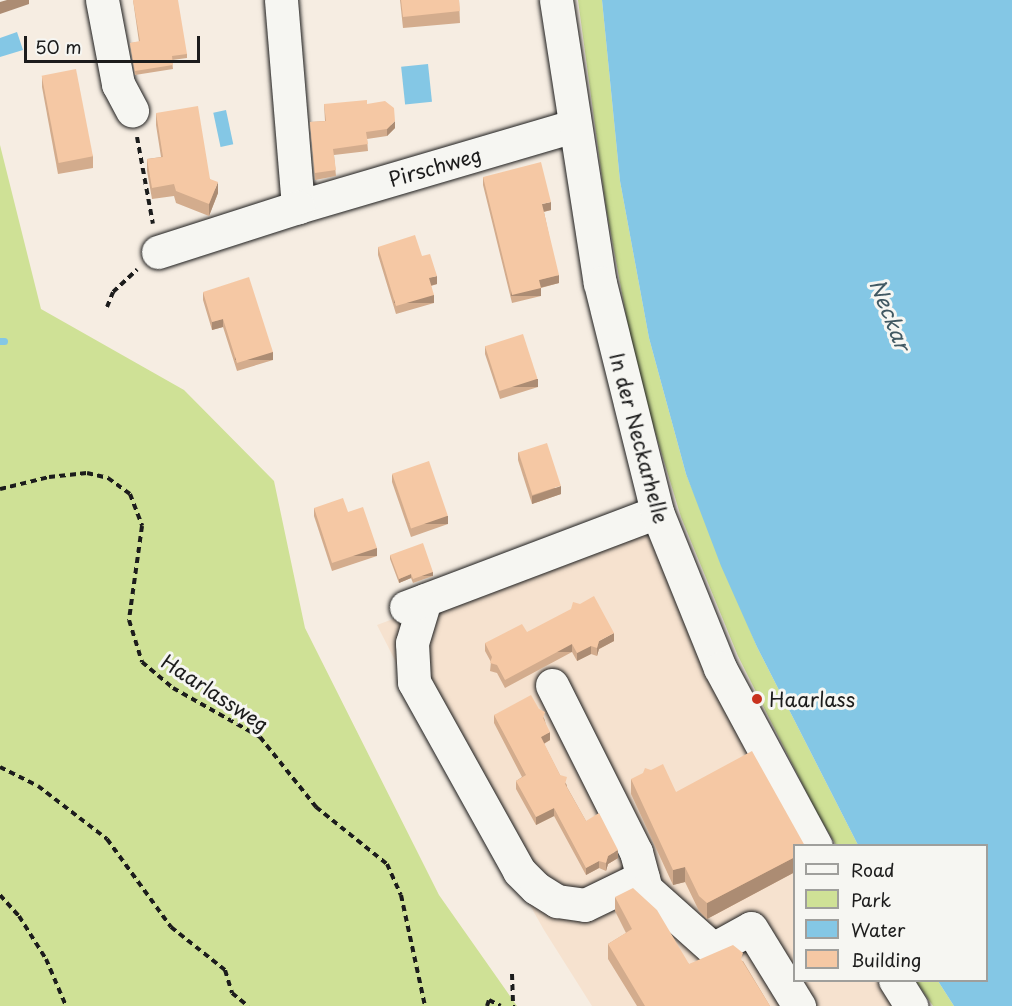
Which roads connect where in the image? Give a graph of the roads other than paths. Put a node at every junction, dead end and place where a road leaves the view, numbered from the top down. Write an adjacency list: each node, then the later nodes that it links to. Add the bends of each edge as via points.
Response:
1 (102, 0): 4 (main road, via 118,84)
2 (281, 0): 6 (main road)
3 (556, 0): 5 (main road, In der Neckarhelle)
4 (132, 110)
5 (573, 126): 6 (main road, Pirschweg); 8 (main road, In der Neckarhelle, via 600,283)
6 (298, 207): 7 (main road, Pirschweg)
7 (156, 242)
8 (657, 512): 10 (main road, In der Neckarhelle, via 720,668); 11 (main road, via 415,603 412,643 414,682 519,871 557,901 585,905)
9 (552, 685): 11 (main road, via 636,852)
10 (815, 844)
11 (643, 877): 13 (main road, via 646,889 676,932 712,949 751,928)
12 (896, 982): 14 (main road)
13 (799, 1006)
14 (911, 1006)

